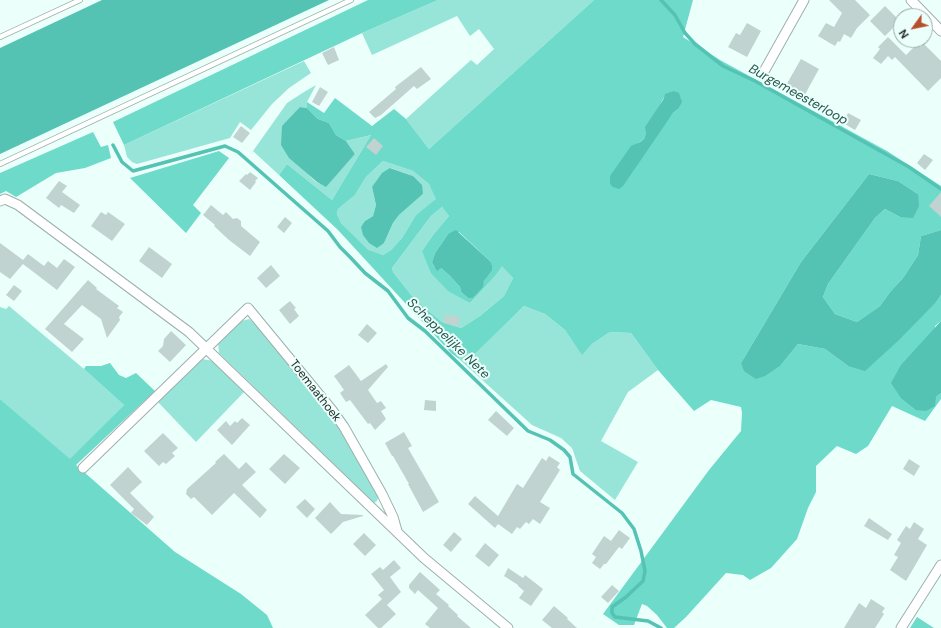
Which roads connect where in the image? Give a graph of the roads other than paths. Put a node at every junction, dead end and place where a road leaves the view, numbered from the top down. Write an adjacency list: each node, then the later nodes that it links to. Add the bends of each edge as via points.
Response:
1 (80, 0): 6 (lane)
2 (350, 0): 8 (lane)
3 (804, 0): 7 (street)
4 (911, 0): 5 (street)
5 (941, 31)
6 (0, 37)
7 (762, 75)
8 (0, 164)
9 (0, 200): 10 (street, Toemaathoek, via 5,199 18,205 150,302)
10 (206, 348): 11 (street, Toemaathoek); 12 (street, Toemaathoek); 12 (street, Toemaathoek, via 248,308 332,410 382,494)
11 (83, 468)
12 (398, 533): 14 (street, Toemaathoek)
13 (941, 565): 15 (street)
14 (508, 628)
15 (901, 628)

